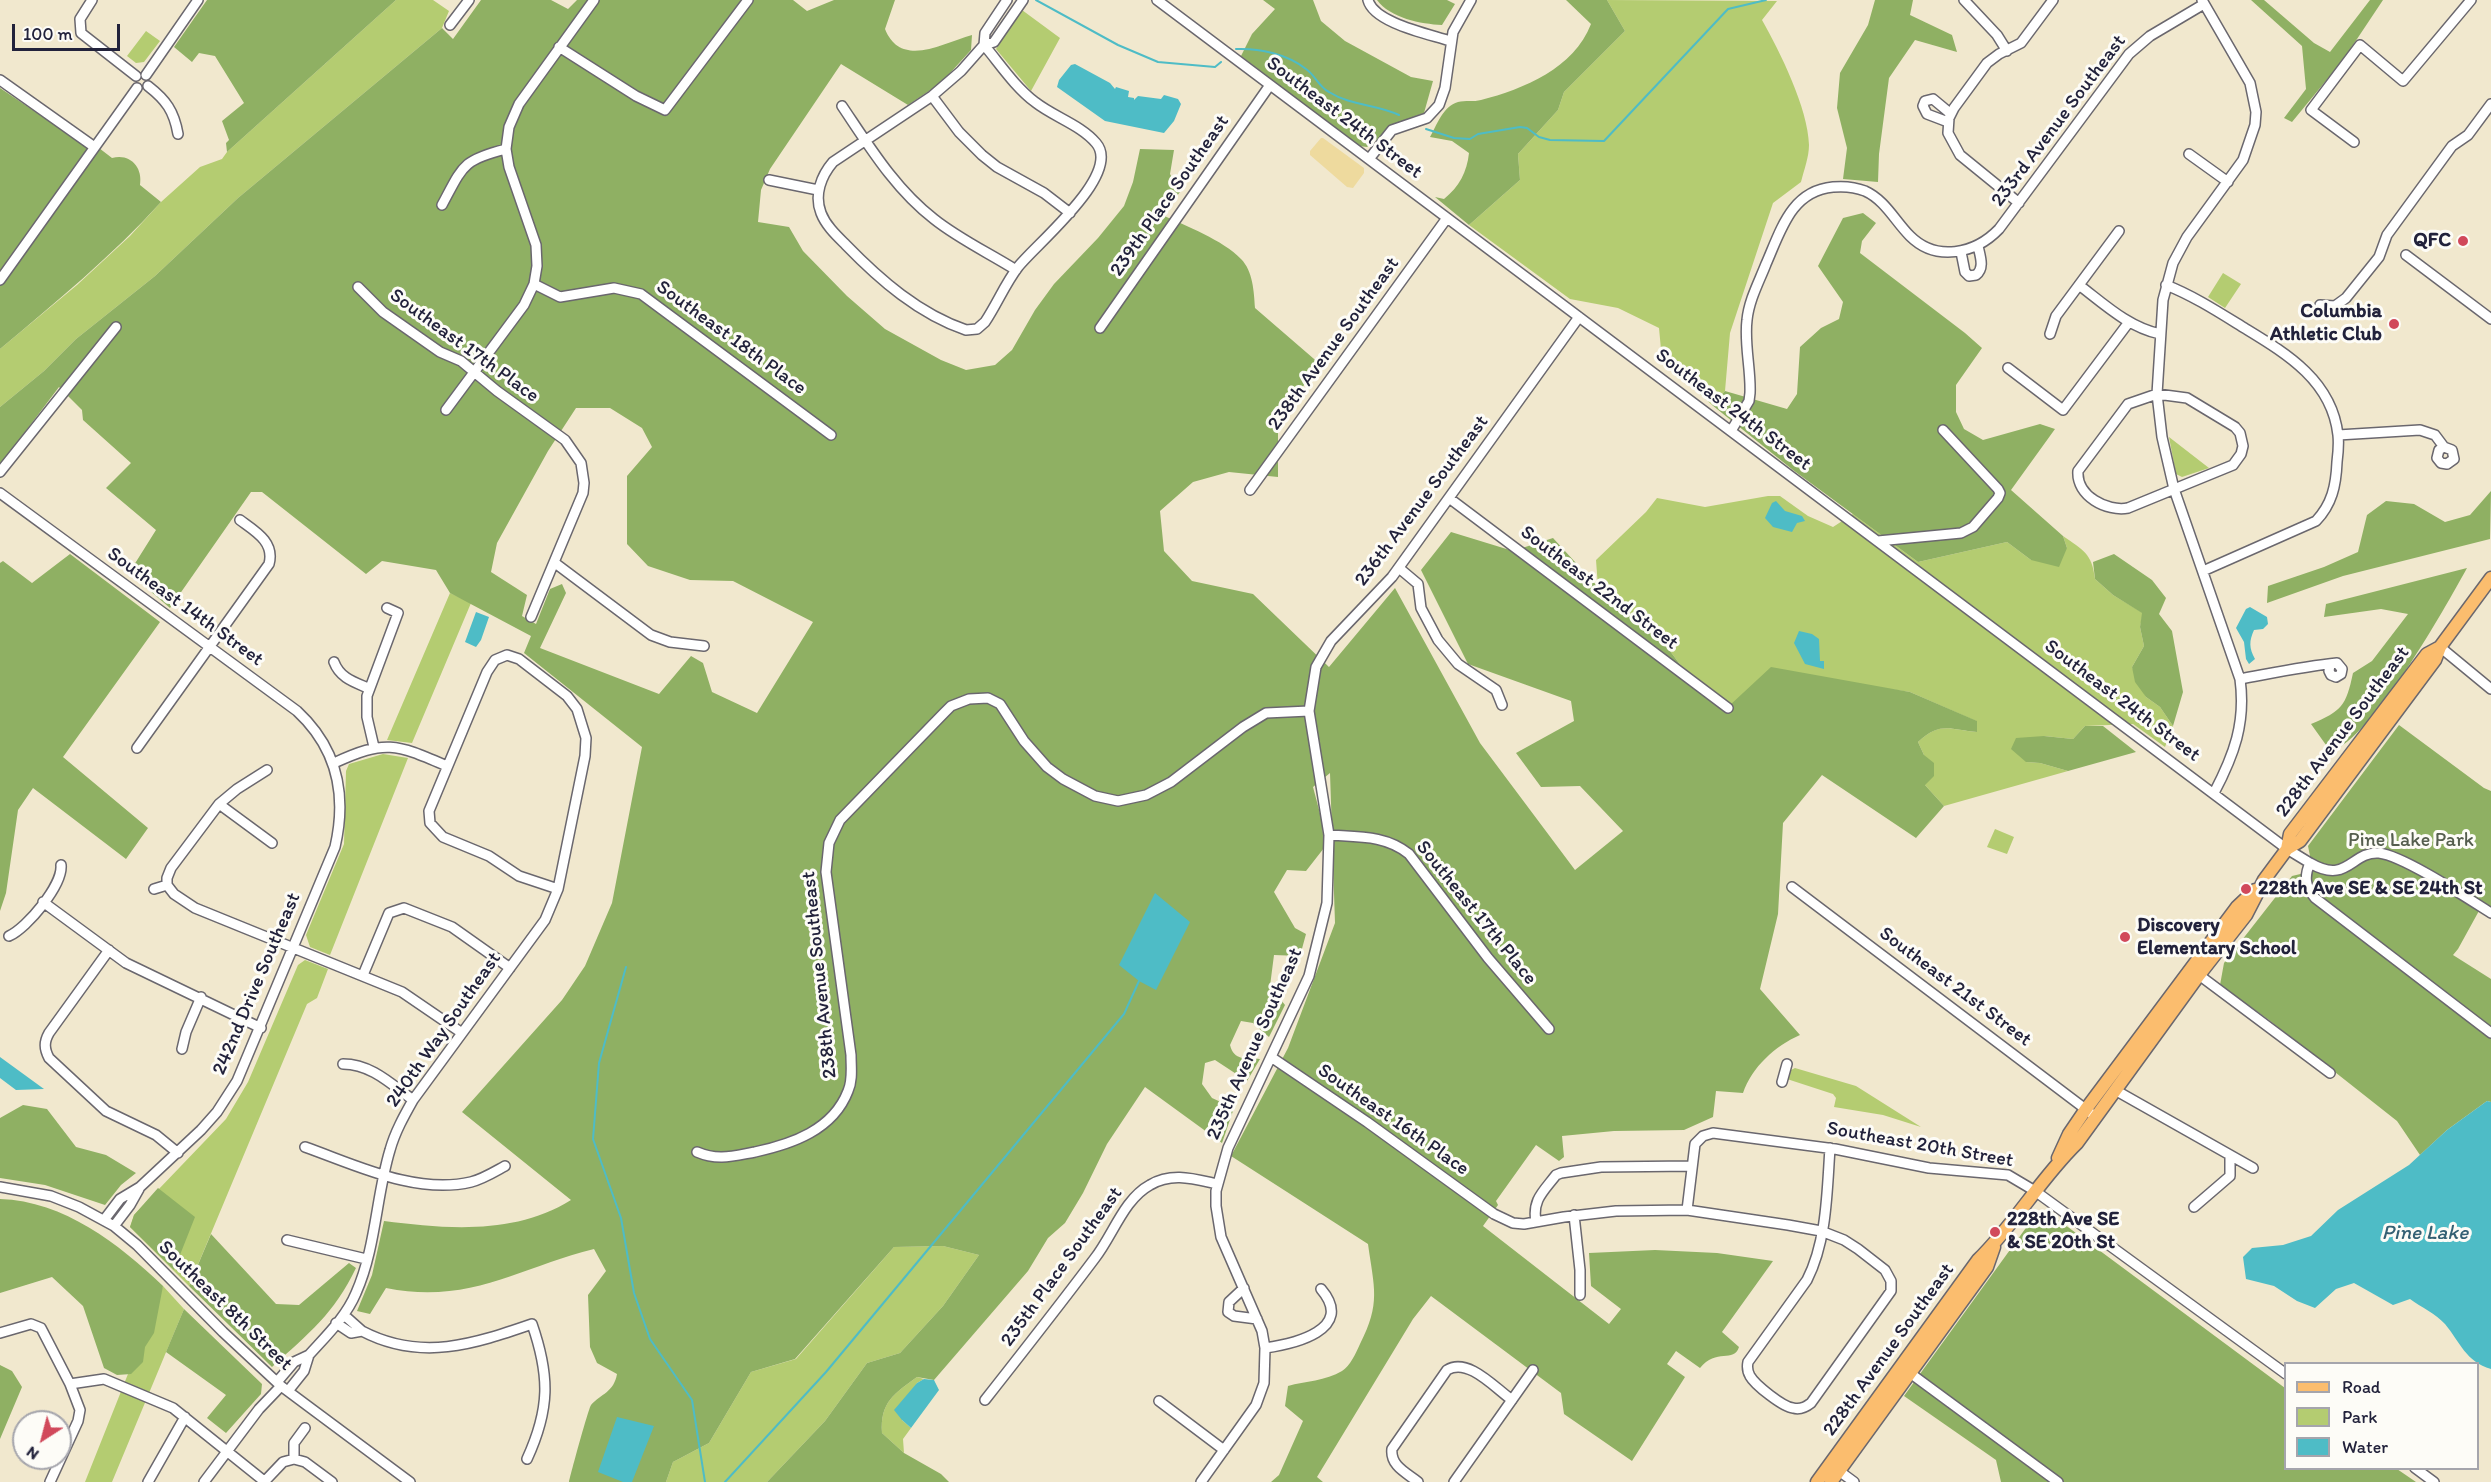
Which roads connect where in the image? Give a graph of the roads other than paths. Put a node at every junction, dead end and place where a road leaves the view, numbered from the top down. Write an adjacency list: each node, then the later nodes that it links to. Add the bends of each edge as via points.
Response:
1 (93, 0): 21 (street, via 80,19 79,28)
2 (198, 0): 20 (street)
3 (469, 0): 15 (street)
4 (594, 0): 18 (street)
5 (748, 0): 18 (street, via 665,110)
6 (1007, 0): 17 (street, via 985,33)
7 (1023, 0): 17 (street, via 994,42)
8 (1157, 0): 23 (street, Southeast 24th Street)
9 (1368, 0): 16 (street, via 1372,9 1385,18)
10 (1471, 0): 16 (street)
11 (1964, 0): 19 (street)
12 (2053, 0): 19 (street, via 2024,39)
13 (2471, 0): 31 (street, via 2403,81 2360,45 2311,111)
14 (2203, 2): 37 (street, via 2247,75 2254,95 2253,136); 39 (street, 233rd Avenue Southeast, via 2129,54)
15 (450, 25)
16 (1450, 41): 35 (street, via 1439,105 1426,118 1392,130)
17 (984, 45): 26 (street); 41 (street, via 1035,102 1090,137 1099,147 1099,165 1093,181)
18 (559, 47): 33 (street, via 512,116)
19 (2007, 51): 39 (street, via 1988,63 1949,118 1950,140 1968,164)
20 (147, 75): 21 (street); 24 (street)
21 (136, 76): 25 (street)
22 (0, 80): 32 (street)
23 (1270, 85): 35 (street, Southeast 24th Street); 58 (street, 239th Place Southeast)
24 (148, 86): 25 (street); 29 (street, via 165,99 175,117)
25 (137, 88): 32 (street)
26 (932, 96): 30 (street); 41 (street, via 982,155)
27 (2491, 104): 53 (street, via 2468,135 2452,146 2387,235 2379,257 2367,273 2340,303)
28 (842, 106): 30 (street)
29 (178, 134)
30 (865, 141): 38 (street, via 833,162); 47 (street, via 904,191 934,219)
31 (2354, 142)
32 (93, 146): 48 (street)
33 (506, 149): 40 (street, via 471,160); 49 (street, via 513,182 536,245)
34 (2189, 154): 37 (street)
35 (1369, 159): 42 (street, Southeast 24th Street)
36 (769, 180): 38 (street)
37 (2228, 182): 51 (street, via 2181,247)
38 (818, 190): 47 (street, via 820,211 828,226 877,276 960,328 977,329 985,322)
39 (2019, 203): 44 (street, 233rd Avenue Southeast, via 1999,229)
40 (442, 205)
41 (1070, 213): 47 (street)
42 (1447, 218): 54 (street, Southeast 24th Street); 72 (street, 238th Avenue Southeast)
43 (2119, 231): 50 (street)
44 (1978, 246): 45 (street, 233rd Avenue Southeast); 45 (street, via 1981,264 1976,276 1965,272)
45 (1964, 251): 66 (street, via 1924,246 1864,191 1853,187 1822,188 1808,194 1783,224 1750,303 1746,331 1749,401)
46 (2406, 255): 55 (street)
47 (1016, 270)
48 (0, 280)
49 (534, 284): 62 (street, via 524,305); 67 (street, Southeast 18th Place, via 560,297 614,288 647,297)
50 (2079, 285): 56 (street); 59 (street, via 2056,316)
51 (2166, 285): 60 (street); 68 (street, via 2199,300 2299,364 2322,391)
52 (358, 286): 62 (street, Southeast 17th Place, via 400,325)
53 (2320, 305)
54 (1579, 317): 66 (street, Southeast 24th Street); 74 (street, 236th Avenue Southeast)
55 (2491, 319)
56 (2129, 322): 60 (street); 61 (street, via 2063,410)
57 (117, 327): 70 (street)
58 (1100, 328)
59 (2050, 334)
60 (2160, 334): 63 (street)
61 (2008, 368)
62 (475, 372): 64 (street); 77 (street, Southeast 17th Place, via 565,440 578,456 584,474 583,493)
63 (2157, 394): 71 (street); 71 (street, via 2180,395 2195,402 2235,427 2243,446 2233,465); 71 (street, via 2134,400 2123,409 2081,466 2078,482 2098,502 2120,509)
64 (446, 410)
65 (1943, 430): 76 (street, via 2000,493 1973,527 1961,533)
66 (1731, 431): 76 (street, Southeast 24th Street)
67 (831, 435)
68 (2338, 435): 69 (street, via 2420,430 2435,435); 79 (street, via 2334,493 2316,521)
69 (2444, 447)
70 (0, 472)
71 (2174, 489): 79 (street)
72 (1250, 490)
73 (0, 493): 84 (street, Southeast 14th Street)
74 (1449, 498): 78 (street, 236th Avenue Southeast); 92 (street, Southeast 22nd Street)
75 (240, 520): 84 (street, via 264,539 271,557)
76 (1878, 541): 99 (street, Southeast 24th Street)
77 (555, 563): 82 (street); 83 (street, via 651,634 670,642)
78 (1399, 568): 91 (street, via 1418,584 1421,609 1438,640 1458,664 1496,690); 93 (street, 236th Avenue Southeast, via 1319,657)
79 (2203, 571): 88 (street)
80 (2491, 578): 85 (main road, 228th Avenue Southeast)
81 (387, 608): 89 (street, via 398,613)
82 (531, 617)
83 (704, 646)
84 (210, 647): 95 (street); 96 (street, Southeast 14th Street, via 302,716 318,734)
85 (2440, 647): 90 (street); 103 (main road, 228th Avenue Southeast, via 2427,654 2388,715 2290,834)
86 (334, 662): 89 (street, via 346,678)
87 (2330, 665): 88 (street)
88 (2240, 679): 99 (street, via 2243,711 2238,742)
89 (368, 688): 94 (street, via 366,708)
90 (2491, 689)
91 (1502, 705)
92 (1728, 708)
93 (1309, 711): 101 (street, 235th Avenue Southeast); 137 (street, 238th Avenue Southeast, via 1266,712 1171,782 1146,795 1118,801 1095,796 1047,767 1000,704 977,697 951,706 840,820 829,843 827,883 851,1055 852,1076 845,1098 820,1126 794,1142 722,1159)
94 (374, 747): 96 (street); 97 (street, via 403,749)
95 (138, 748)
96 (334, 763): 114 (street, 242nd Drive Southeast, via 341,804 338,835)
97 (447, 766): 109 (street, via 429,811 433,828 443,837 499,861 519,876); 109 (street, 240th Way Southeast, via 491,665 501,656 514,656 567,696 581,719 586,738)
98 (267, 770): 100 (street)
99 (2214, 793): 103 (street, Southeast 24th Street)
100 (219, 804): 102 (street); 107 (street, via 171,868)
101 (1329, 835): 122 (street, Southeast 17th Place, via 1384,840 1408,854); 126 (street, 235th Avenue Southeast, via 1328,894 1317,952)
102 (272, 843)
103 (2287, 849): 104 (street, Southeast 24th Street); 106 (main road, 228th Avenue Southeast)
104 (2310, 863): 112 (street, Southeast 24th Street, via 2333,871 2369,854 2389,855); 124 (street, via 2306,875 2315,898)
105 (61, 865): 111 (street, via 60,877)
106 (2264, 880): 118 (main road, 228th Avenue Southeast, via 2246,915); 120 (main road, 228th Avenue Southeast, via 2237,908)
107 (167, 885): 110 (street); 114 (street, via 195,908)
108 (1792, 887): 134 (street, Southeast 21st Street)
109 (558, 889): 116 (street, 240th Way Southeast, via 545,920)
110 (154, 890)
111 (44, 902): 113 (street, via 22,928); 115 (street)
112 (2491, 913)
113 (9, 936)
114 (293, 948): 117 (street); 121 (street, 242nd Drive Southeast)
115 (109, 950): 119 (street, via 143,972); 138 (street, via 49,1033 45,1045 49,1058 100,1106 156,1135)
116 (510, 968): 117 (street, via 452,927 408,908 393,910 385,920); 123 (street, 240th Way Southeast)
117 (363, 975): 123 (street, via 417,1000)
118 (2199, 975): 127 (main road, 228th Avenue Southeast); 130 (street)
119 (201, 997): 121 (street); 125 (street)
120 (2158, 1016): 127 (main road); 134 (main road, 228th Avenue Southeast)
121 (261, 1028): 138 (street, 242nd Drive Southeast, via 229,1094)
122 (1549, 1029)
123 (462, 1033): 133 (street, 240th Way Southeast)
124 (2491, 1033)
125 (182, 1049)
126 (1271, 1057): 144 (street, 235th Avenue Southeast, via 1228,1148); 152 (street, Southeast 16th Place, via 1494,1214 1513,1223)
127 (2139, 1057): 132 (main road, 228th Avenue Southeast)
128 (343, 1064): 133 (street, via 367,1067)
129 (1787, 1064): 131 (street)
130 (2330, 1073)
131 (1782, 1082)
132 (2115, 1090): 134 (main road, 228th Avenue Southeast); 139 (street)
133 (413, 1100): 143 (street, 240th Way Southeast, via 394,1138)
134 (2091, 1113): 147 (main road, 228th Avenue Southeast, via 2077,1143)
135 (305, 1147): 143 (street)
136 (1830, 1148): 140 (street, Southeast 20th Street, via 1713,1133 1695,1144); 147 (street, Southeast 20th Street, via 1929,1168 2008,1175); 154 (street)
137 (697, 1152)
138 (178, 1153): 146 (street, 242nd Drive Southeast)
139 (2230, 1155): 142 (street); 148 (street, via 2230,1176)
140 (1692, 1166): 149 (street); 152 (street, via 1601,1167 1561,1173 1536,1201)
141 (505, 1167): 143 (street, via 474,1181 448,1185)
142 (2253, 1168)
143 (384, 1176): 157 (street, 240th Way Southeast)
144 (1217, 1184): 158 (street, 235th Avenue Southeast, via 1221,1238); 173 (street, 235th Place Southeast, via 1177,1177 1142,1190 1130,1202 1096,1257)
145 (0, 1186): 151 (street, Southeast 8th Street, via 51,1196)
146 (140, 1186): 151 (street, 242nd Drive Southeast, via 120,1199); 153 (street, 242nd Drive Southeast)
147 (2035, 1191): 156 (main road, 228th Avenue Southeast); 170 (street, Southeast 20th Street)
148 (2194, 1207)
149 (1687, 1210): 150 (street); 154 (street)
150 (1574, 1215): 152 (street); 160 (street)
151 (104, 1220): 153 (street, Southeast 8th Street)
152 (1536, 1222)
153 (114, 1226): 172 (street, Southeast 8th Street)
154 (1821, 1231): 154 (street, via 1844,1240 1881,1266 1890,1277 1892,1291 1811,1403 1794,1409 1754,1382 1748,1362 1810,1273)
155 (287, 1240): 157 (street)
156 (1995, 1243): 169 (main road, 228th Avenue Southeast, via 1987,1267); 193 (main road, 228th Avenue Southeast, via 1978,1260)
157 (366, 1259): 161 (street, 240th Way Southeast, via 357,1292)
158 (1244, 1288): 162 (street, 235th Avenue Southeast); 162 (street, via 1228,1302 1228,1312)
159 (1321, 1289): 166 (street, via 1330,1308 1323,1328 1307,1339)
160 (1580, 1295)
161 (344, 1315): 163 (street, 240th Way Southeast); 164 (street)
162 (1257, 1319): 166 (street, 235th Avenue Southeast)
163 (336, 1323): 164 (street, via 351,1333); 167 (street, 240th Way Southeast)
164 (362, 1330): 181 (street, via 404,1346 442,1348 478,1342 532,1324 541,1347 547,1387 541,1426)
165 (0, 1333): 171 (street, via 31,1324 41,1328)
166 (1265, 1348): 179 (street, via 1261,1394)
167 (309, 1355): 172 (street, 240th Way Southeast, via 294,1362); 172 (street, 240th Way Southeast, via 304,1371)
168 (1533, 1370): 174 (street)
169 (1910, 1372): 183 (main road, 228th Avenue Southeast); 196 (street)
170 (2284, 1373)
171 (70, 1384): 176 (street, via 98,1378 112,1381 161,1402); 185 (street, via 80,1414)
172 (282, 1386): 178 (street, 240th Way Southeast); 189 (street, Southeast 8th Street)
173 (985, 1400)
174 (1512, 1400): 191 (street, via 1468,1367 1447,1370 1394,1444 1392,1458); 192 (street)
175 (1159, 1401): 179 (street)
176 (184, 1417): 178 (street); 186 (street)
177 (305, 1428): 180 (street, via 294,1443)
178 (226, 1450): 184 (street); 187 (street, 240th Way Southeast)
179 (1224, 1450): 190 (street)
180 (294, 1459): 184 (street, via 283,1462); 188 (street, via 305,1462)
181 (527, 1460)
182 (2418, 1470): 197 (street)
183 (1839, 1471): 194 (main road, 228th Avenue Southeast); 195 (street)
184 (264, 1481)
185 (50, 1482)
186 (147, 1482)
187 (204, 1482)
188 (332, 1482)
189 (410, 1482)
190 (1201, 1482)
191 (1418, 1482)
192 (1454, 1482)
193 (1816, 1482)
194 (1831, 1482)
195 (1854, 1482)
196 (2058, 1482)
197 (2434, 1482)

